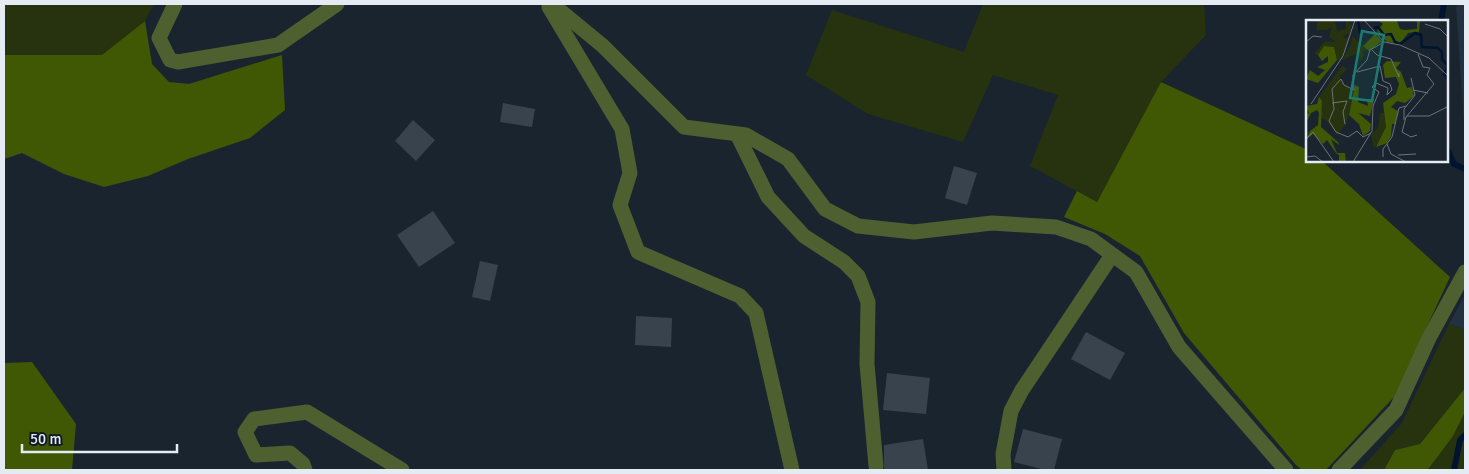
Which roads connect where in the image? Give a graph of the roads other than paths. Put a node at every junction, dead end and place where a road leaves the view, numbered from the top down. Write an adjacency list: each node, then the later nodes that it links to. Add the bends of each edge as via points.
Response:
1 (175, 4): 2 (street, via 159,38 170,60 178,62 278,45)
2 (336, 4)
3 (548, 4): 11 (street, via 622,129 630,174 620,205 638,252 740,296 756,313)
4 (552, 4): 5 (street, via 603,46 684,126)
5 (737, 134): 6 (street, via 746,135 788,159 825,208 858,226 914,232 992,223 1056,227 1092,239); 8 (street, via 768,197 804,236 844,262 858,276 868,302 867,364)
6 (1112, 255): 12 (street, via 1011,411 1003,454); 13 (street, via 1136,272 1179,346)
7 (1465, 272): 14 (street, via 1429,338 1396,410)
8 (876, 466)
9 (305, 470): 10 (street, via 304,464 290,453 256,455 245,432 254,419 307,412)
10 (402, 470)
11 (792, 470)
12 (1004, 470)
13 (1286, 470)
14 (1339, 470)

